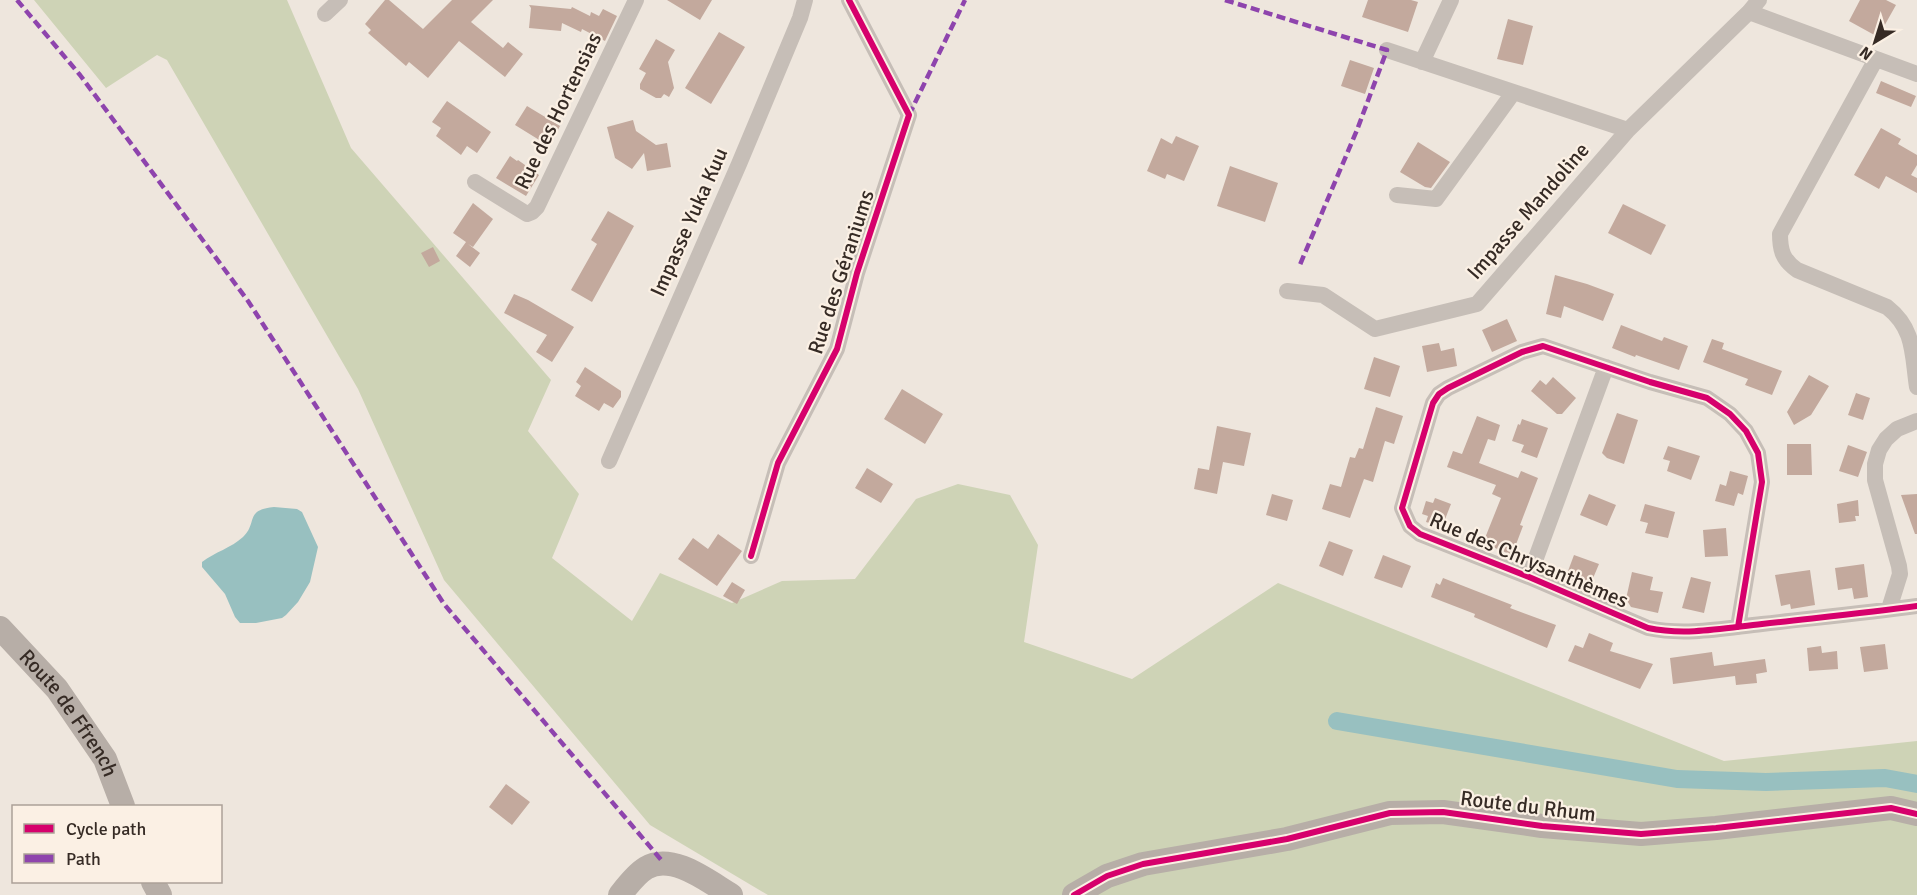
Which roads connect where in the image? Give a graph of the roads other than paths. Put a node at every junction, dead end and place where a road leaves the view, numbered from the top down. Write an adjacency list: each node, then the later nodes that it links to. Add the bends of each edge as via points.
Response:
1 (340, 0): 7 (street)
2 (636, 0): 14 (street, Rue des Hortensias, via 537,207 527,214)
3 (805, 0): 20 (street, Impasse Yuka Kuu, via 739,164)
4 (849, 0): 21 (street, Rue des Géraniums, via 909,115 857,273 837,349 778,463)
5 (1451, 0): 10 (street)
6 (1754, 6): 9 (street); 13 (street, Impasse Mandoline)
7 (325, 14)
8 (1387, 50): 10 (street)
9 (1876, 59): 11 (street); 18 (street, via 1780,234 1780,249 1787,263 1797,270 1887,307 1899,316 1908,329)
10 (1422, 62): 12 (street)
11 (1917, 74)
12 (1513, 93): 13 (street); 15 (street, via 1436,199)
13 (1628, 130): 16 (street, Impasse Mandoline, via 1477,304 1375,329 1323,295)
14 (475, 182)
15 (1397, 195)
16 (1287, 291)
17 (1606, 367): 22 (street); 22 (street, Rue des Chrysanthèmes, via 1544,346 1534,348 1448,388 1439,394 1429,412 1402,507 1406,520 1420,534); 25 (street, Rue des Chrysanthèmes, via 1707,398 1746,430 1758,453 1762,482)
18 (1917, 387)
19 (1917, 421): 24 (street, via 1897,429 1886,439 1875,465 1875,480 1900,574)
20 (609, 461)
21 (751, 556)
22 (1529, 577): 25 (street, Rue des Chrysanthèmes, via 1648,628 1674,632)
23 (1917, 606): 24 (street, Rue des Chrysanthèmes)
24 (1889, 609): 25 (street, Rue des Chrysanthèmes)
25 (1738, 627)
26 (0, 628): 27 (street, Route de Ffrench, via 57,689 105,759)
27 (122, 805)
28 (1917, 814): 31 (street, Route du Rhum, via 1891,808 1641,834 1443,812 1390,813 1287,839 1143,864 1107,876)
29 (620, 895): 30 (street, via 646,868 663,862 676,864)
30 (731, 895)
31 (1074, 895)

